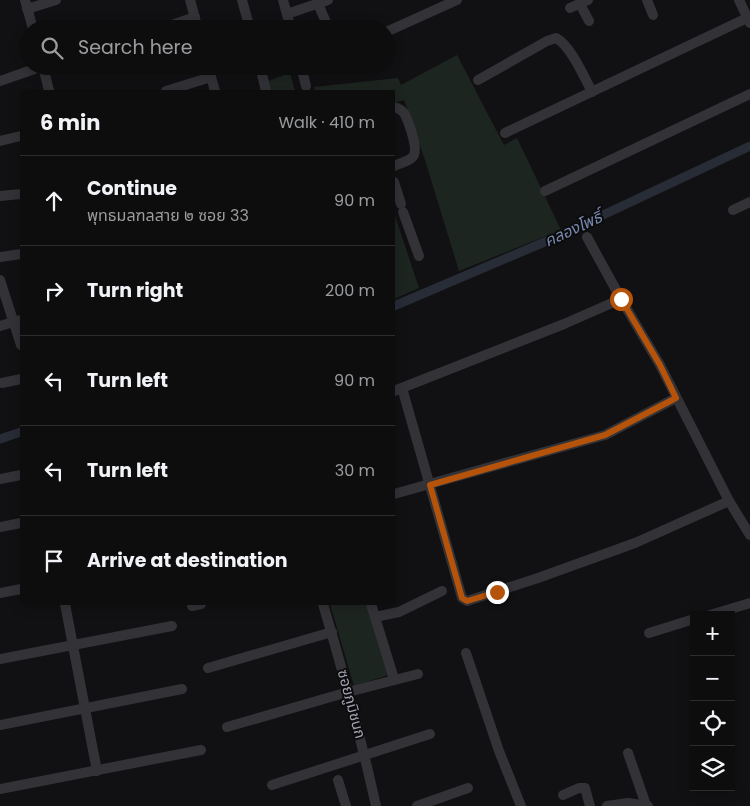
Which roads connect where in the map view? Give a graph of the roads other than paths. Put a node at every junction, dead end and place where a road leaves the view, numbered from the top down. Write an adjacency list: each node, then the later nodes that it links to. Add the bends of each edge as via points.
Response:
1 (56, 0): 10 (street)
2 (190, 0): 14 (street)
3 (242, 0): 18 (street)
4 (284, 0): 12 (street)
5 (457, 0): 23 (street)
6 (647, 0): 13 (street)
7 (739, 0): 22 (street)
8 (323, 2): 12 (street); 20 (street)
9 (584, 2): 11 (street); 21 (street)
10 (26, 4): 15 (street)
11 (570, 8)
12 (287, 14): 19 (street)
13 (653, 15)
14 (195, 17): 16 (street); 17 (street)
15 (30, 20)
16 (186, 20)
17 (196, 20)
18 (248, 20)
19 (289, 20)
20 (327, 20)
21 (588, 21)
22 (749, 21): 36 (street)
23 (395, 28)
24 (20, 75): 30 (street)
25 (45, 75): 32 (street)
26 (262, 75): 35 (street)
27 (303, 75): 31 (street)
28 (212, 77): 33 (street); 34 (street)
29 (478, 80): 36 (street, via 556,38 567,48)
30 (0, 82)
31 (306, 86)
32 (49, 90)
33 (169, 90)
34 (215, 90)
35 (266, 90)
36 (592, 92): 39 (street)
37 (750, 94): 44 (street)
38 (395, 107): 42 (street, via 404,113 415,146 415,154 410,159)
39 (505, 133)
40 (20, 136): 41 (street)
41 (0, 141)
42 (395, 166)
43 (395, 185): 51 (street)
44 (545, 190)
45 (20, 194): 46 (street)
46 (0, 196)
47 (750, 202): 48 (street)
48 (733, 210)
49 (587, 236): 54 (street)
50 (20, 254): 52 (street)
51 (419, 256)
52 (0, 257)
53 (0, 280): 55 (street)
54 (621, 299): 60 (street); 61 (street)
55 (18, 321): 56 (street); 57 (street)
56 (0, 326)
57 (20, 337)
58 (20, 379): 59 (street)
59 (2, 383)
60 (398, 390): 64 (street)
61 (676, 398): 64 (street, via 605,435); 66 (street)
62 (20, 475): 63 (street)
63 (0, 479)
64 (430, 485): 65 (street); 66 (street, via 462,598 467,601 635,543)
65 (395, 494)
66 (729, 501): 69 (street)
67 (20, 523): 68 (street)
68 (0, 527)
69 (750, 535)
70 (20, 589): 72 (street)
71 (442, 591): 78 (street, via 399,612)
72 (0, 592)
73 (750, 603): 77 (street)
74 (65, 605): 83 (street)
75 (323, 605): 81 (street, ซอยภูมิชนก)
76 (371, 605): 78 (street)
77 (723, 611)
78 (375, 617): 88 (street)
79 (690, 621): 82 (street)
80 (172, 626): 83 (street)
81 (332, 632): 86 (street); 90 (street, ซอยภูมิชนก)
82 (649, 632)
83 (73, 644): 85 (street); 91 (street)
84 (466, 653): 108 (street)
85 (0, 659)
86 (208, 668)
87 (418, 674): 88 (street)
88 (394, 679): 90 (street)
89 (182, 689): 91 (street)
90 (348, 692): 93 (street); 97 (street, ซอยภูมิชนก)
91 (85, 709): 92 (street); 98 (street)
92 (0, 725)
93 (227, 727)
94 (430, 734): 97 (street)
95 (201, 750): 98 (street)
96 (628, 753): 104 (street)
97 (365, 754): 100 (street); 106 (street, ซอยภูมิชนก)
98 (97, 771): 102 (street)
99 (338, 780): 105 (street)
100 (272, 785)
101 (468, 788): 107 (street)
102 (0, 790)
103 (563, 795): 109 (street, via 585,788)
104 (647, 805): 110 (street, via 628,802)
105 (346, 806)
106 (376, 806)
107 (417, 806)
108 (520, 806)
109 (590, 806)
110 (607, 806)

